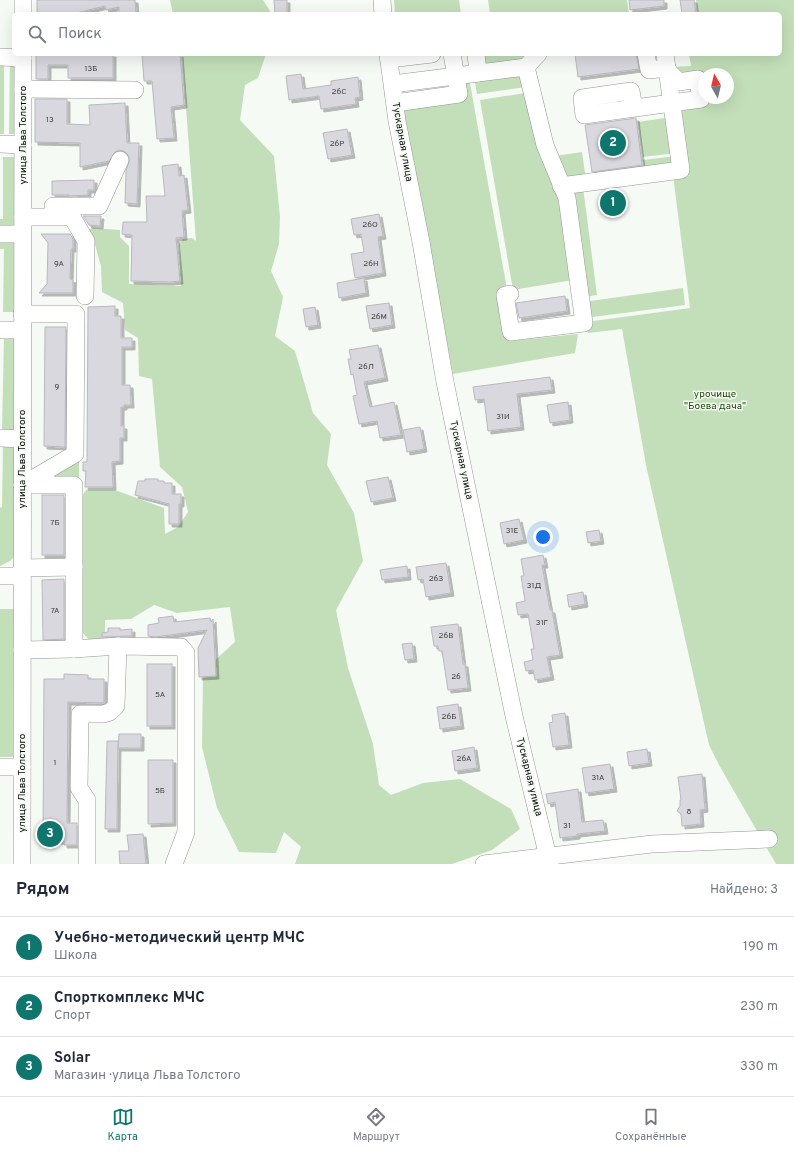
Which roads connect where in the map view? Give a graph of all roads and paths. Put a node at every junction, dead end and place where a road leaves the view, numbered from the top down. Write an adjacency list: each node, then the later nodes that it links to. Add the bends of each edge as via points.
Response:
1 (23, 0): 3 (street)
2 (382, 0): 4 (street)
3 (23, 12)
4 (383, 12)
5 (23, 56): 11 (street); 18 (street, улица Льва Толстого)
6 (403, 56): 12 (street)
7 (452, 56): 16 (street)
8 (476, 56): 15 (street)
9 (536, 56): 14 (street)
10 (646, 56): 13 (street, via 649,70)
11 (0, 57)
12 (389, 57): 17 (street, Тускарная улица)
13 (666, 64): 21 (street); 21 (street, via 679,82 698,80 701,99)
14 (526, 67): 15 (street); 26 (street, via 544,145)
15 (478, 73): 16 (street)
16 (456, 76): 17 (street); 20 (street, via 459,94)
17 (393, 84): 20 (street, Тускарная улица)
18 (23, 89): 19 (street); 24 (street, улица Льва Толстого)
19 (135, 90)
20 (395, 103): 46 (street, Тускарная улица, via 422,242 445,382 514,716)
21 (672, 103): 22 (street); 26 (street, via 681,170)
22 (634, 108)
23 (0, 144): 24 (street)
24 (23, 144): 27 (street, улица Льва Толстого)
25 (120, 160): 27 (street, via 99,206)
26 (562, 186): 30 (street, via 567,198 584,323 511,332 505,295)
27 (22, 211): 29 (street, улица Льва Толстого); 31 (street, via 72,217 86,241)
28 (0, 234): 29 (street)
29 (22, 234): 32 (street, улица Льва Толстого)
30 (510, 294)
31 (85, 296)
32 (22, 322): 33 (street); 35 (street, улица Льва Толстого); 36 (street, via 76,314 75,454)
33 (0, 330)
34 (0, 438): 35 (street)
35 (22, 439): 36 (street, улица Льва Толстого)
36 (22, 485): 37 (street, via 74,485); 38 (street, улица Льва Толстого)
37 (74, 567): 38 (street); 42 (street)
38 (22, 572): 39 (street); 41 (street, улица Льва Толстого)
39 (0, 576)
40 (118, 646): 42 (street); 48 (street, via 116,706 103,714 80,714 79,788 86,800); 49 (street, via 181,647 186,653 186,832)
41 (22, 650): 42 (street); 44 (street, улица Льва Толстого)
42 (74, 650)
43 (0, 767): 44 (street)
44 (22, 767): 47 (street, улица Льва Толстого)
45 (769, 839): 46 (street, via 652,844 565,854)
46 (549, 861): 50 (street)
47 (22, 864)
48 (87, 864)
49 (174, 864)
50 (484, 864)

